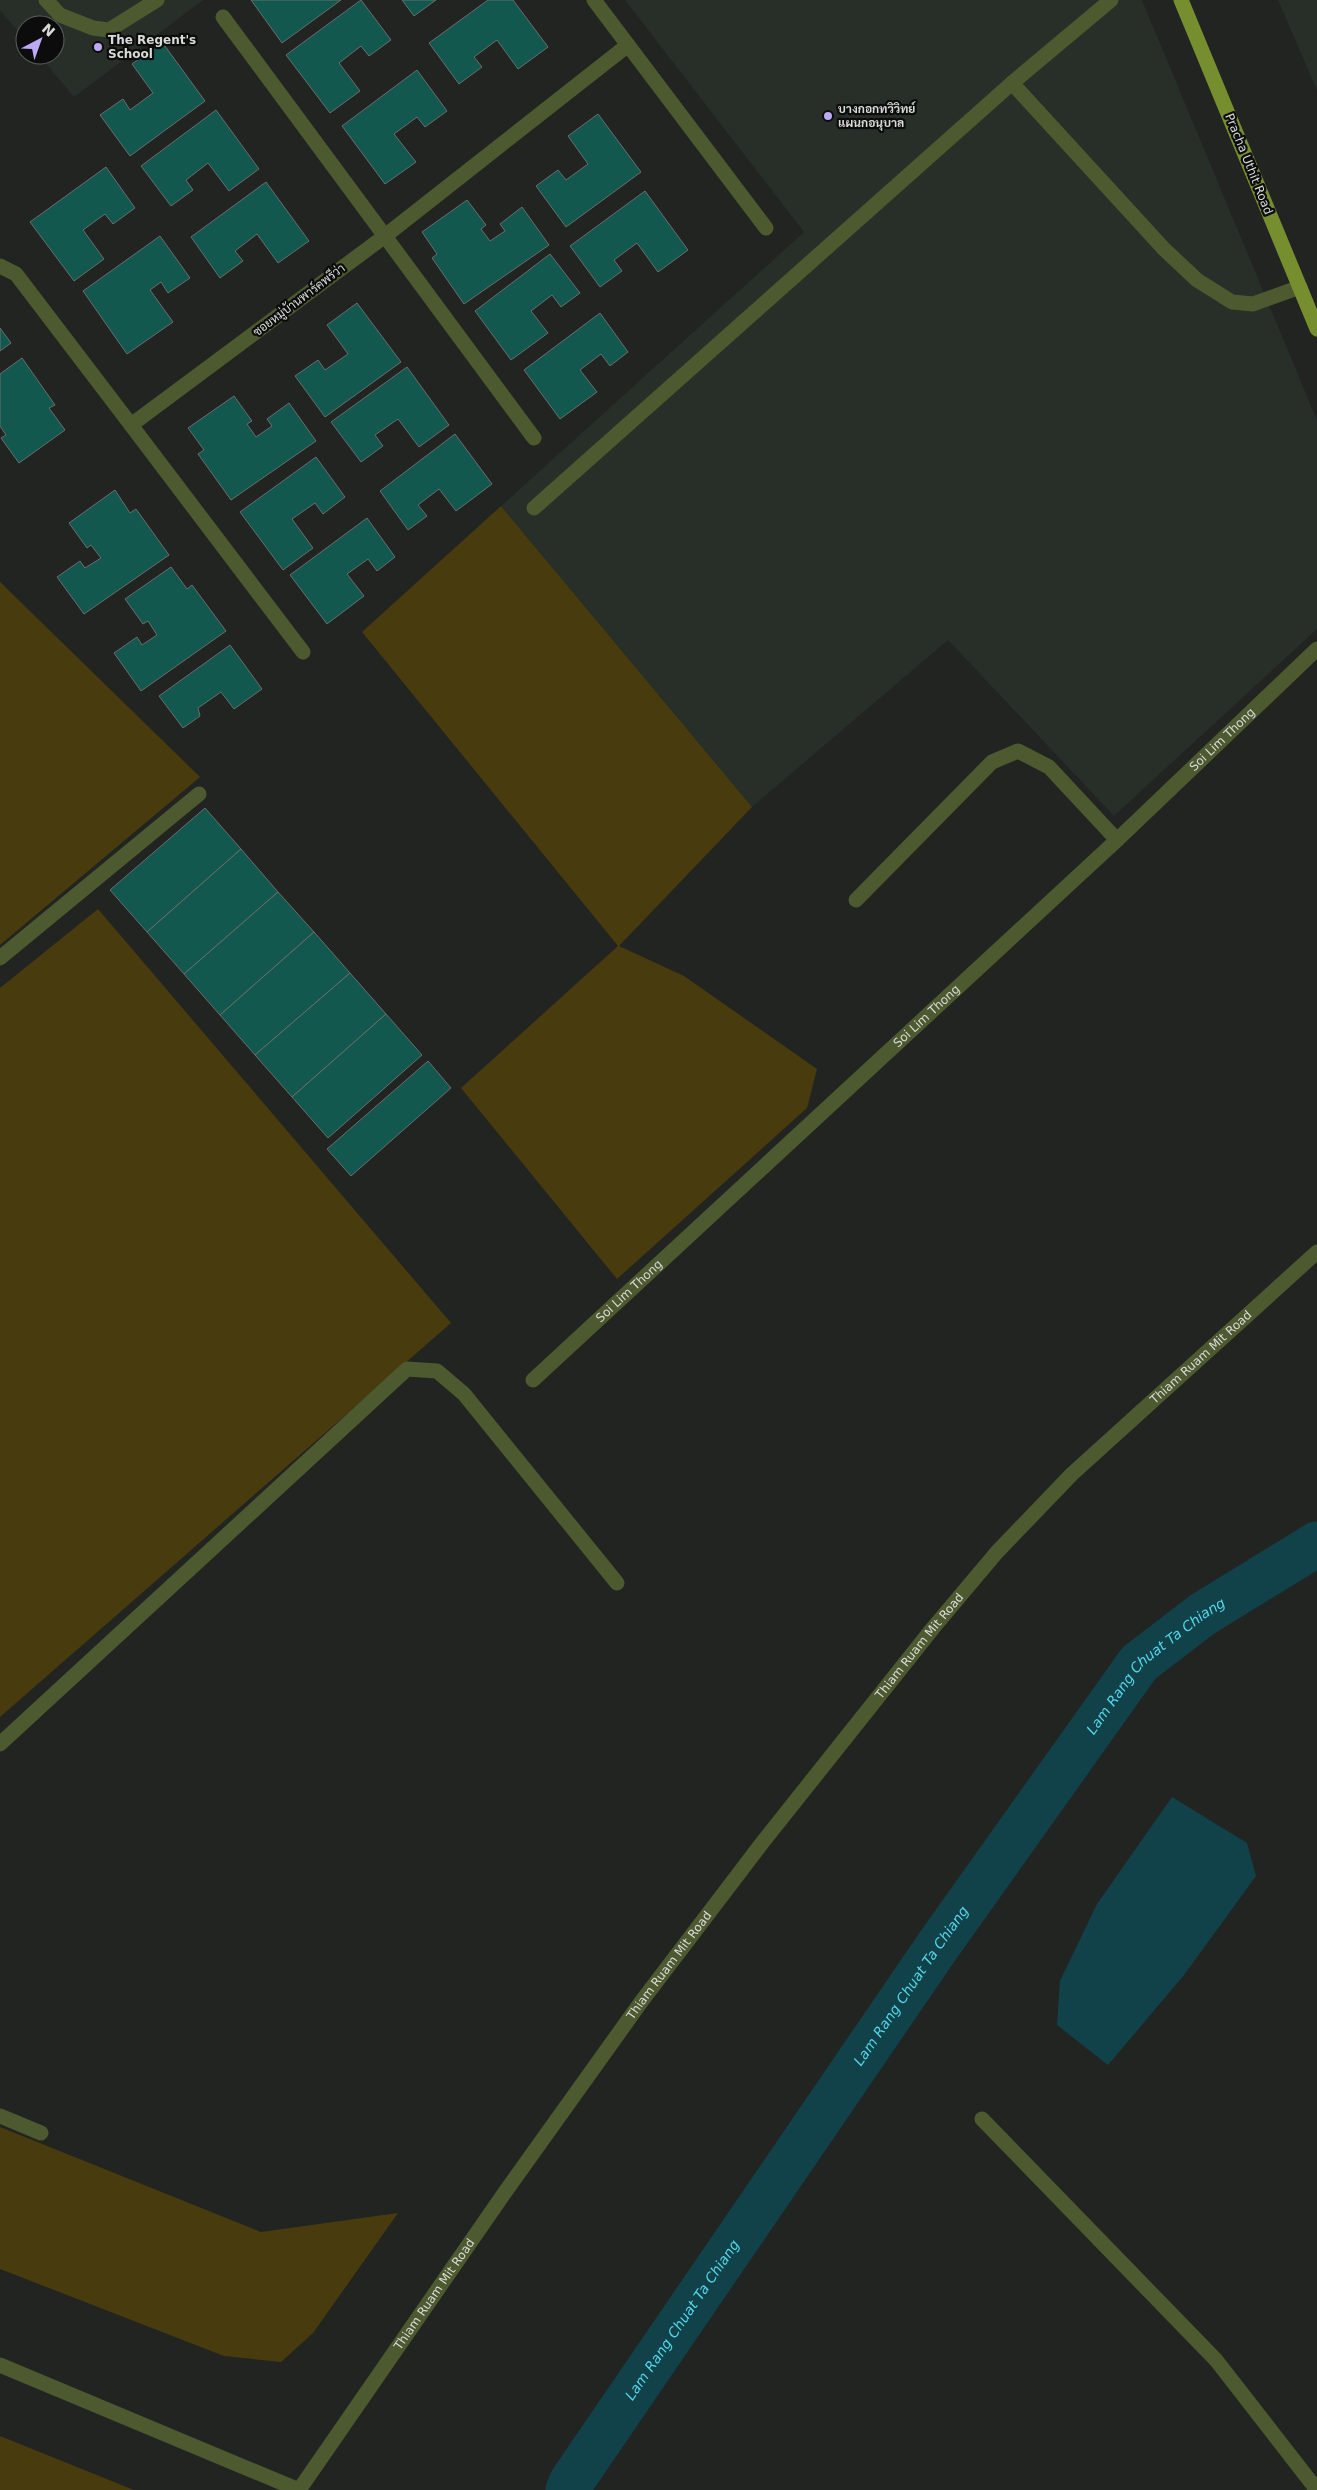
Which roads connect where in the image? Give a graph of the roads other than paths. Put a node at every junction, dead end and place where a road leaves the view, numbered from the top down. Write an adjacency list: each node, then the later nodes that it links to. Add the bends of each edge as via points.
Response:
1 (46, 0): 2 (street, via 60,15 92,28 109,30)
2 (157, 0)
3 (594, 0): 7 (street)
4 (1111, 0): 8 (street)
5 (1181, 0): 12 (main road, Pracha Uthit Road)
6 (223, 16): 10 (street)
7 (628, 45): 9 (street); 10 (street, ซอยหมู่บ้านพาร์คพรีว่า)
8 (1012, 83): 12 (street, via 1197,280 1232,302 1253,304); 16 (street)
9 (766, 228)
10 (386, 236): 14 (street, ซอยหมู่บ้านพาร์คพรีว่า); 15 (street)
11 (0, 266): 14 (street, via 16,274)
12 (1300, 287): 13 (main road, Pracha Uthit Road)
13 (1317, 328)
14 (131, 424): 18 (street)
15 (534, 438)
16 (534, 508)
17 (1317, 649): 20 (street, Soi Lim Thong)
18 (303, 652)
19 (199, 794): 22 (street)
20 (1117, 840): 21 (street, via 1049,767 1018,751 992,762); 24 (street, Soi Lim Thong)
21 (856, 900)
22 (0, 958)
23 (1317, 1252): 31 (street, Thiam Ruam Mit Road, via 1072,1474 997,1552 933,1628 641,2002 502,2194)
24 (533, 1380)
25 (617, 1584): 26 (street, via 464,1394 438,1371 407,1369)
26 (0, 1744)
27 (0, 2116): 29 (street)
28 (982, 2119): 32 (street, via 1216,2360)
29 (42, 2133)
30 (0, 2365): 31 (street, Thiam Ruam Mit Road)
31 (299, 2490)
32 (1317, 2490)

